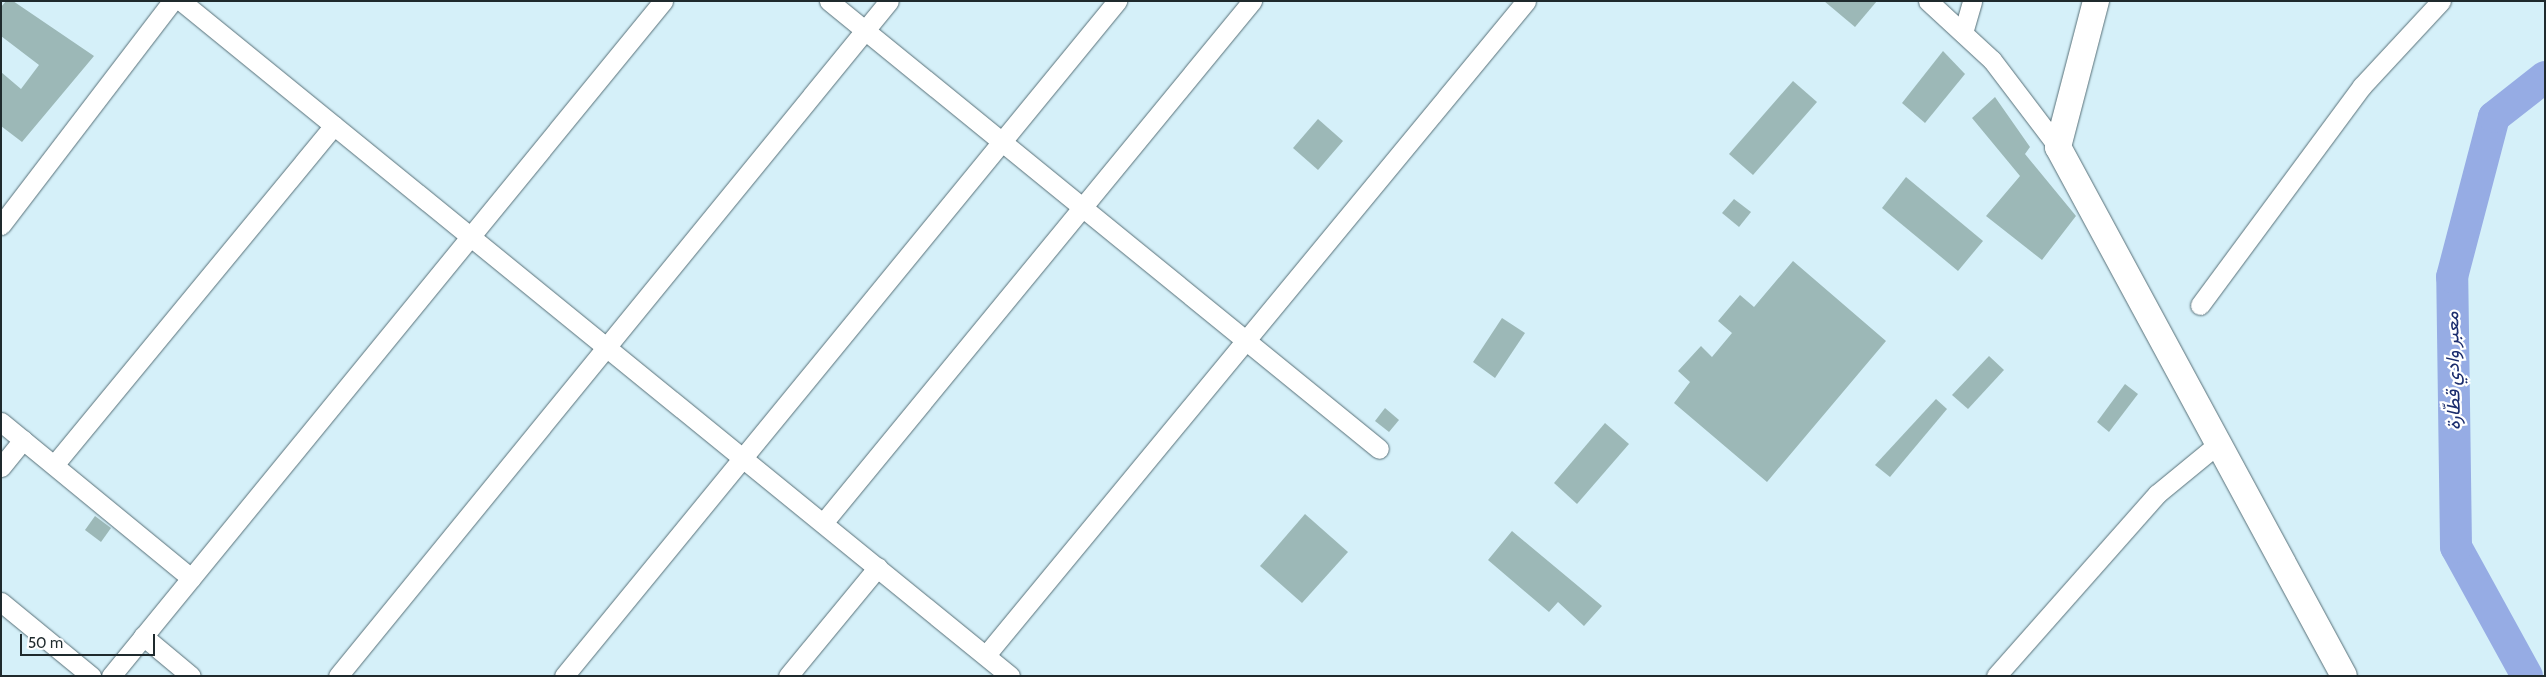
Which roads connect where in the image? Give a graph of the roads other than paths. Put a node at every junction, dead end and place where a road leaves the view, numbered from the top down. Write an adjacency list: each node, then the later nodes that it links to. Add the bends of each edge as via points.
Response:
1 (172, 1): 19 (street)
2 (182, 1): 15 (street)
3 (663, 1): 20 (street)
4 (829, 1): 13 (street)
5 (889, 1): 13 (street)
6 (1116, 1): 16 (street)
7 (1252, 1): 18 (street)
8 (1526, 1): 22 (street)
9 (1928, 1): 14 (street)
10 (1972, 1): 14 (street)
11 (2096, 1): 17 (street)
12 (2441, 1): 21 (street, via 2362,86)
13 (865, 30): 16 (street); 23 (street)
14 (1964, 33): 17 (street, via 2023,96)
15 (334, 125): 20 (street); 29 (street)
16 (1001, 142): 18 (street); 28 (street)
17 (2058, 147): 26 (street)
18 (1083, 208): 22 (street); 31 (street)
19 (1, 225)
20 (471, 236): 23 (street); 33 (street)
21 (2200, 305)
22 (1246, 340): 27 (street); 36 (street)
23 (606, 347): 28 (street); 40 (street)
24 (1, 422): 25 (street)
25 (24, 440): 29 (street); 30 (street)
26 (2219, 443): 44 (street, via 2157,494); 45 (street)
27 (1379, 448)
28 (743, 458): 31 (street); 41 (street)
29 (54, 465): 33 (street)
30 (1, 467)
31 (823, 523): 32 (street)
32 (878, 567): 36 (street); 42 (street)
33 (191, 578): 35 (street)
34 (1, 602): 37 (street)
35 (143, 636): 38 (street); 39 (street)
36 (986, 655): 43 (street)
37 (91, 676)
38 (111, 676)
39 (191, 676)
40 (338, 676)
41 (564, 676)
42 (788, 676)
43 (1010, 676)
44 (1996, 676)
45 (2344, 676)

